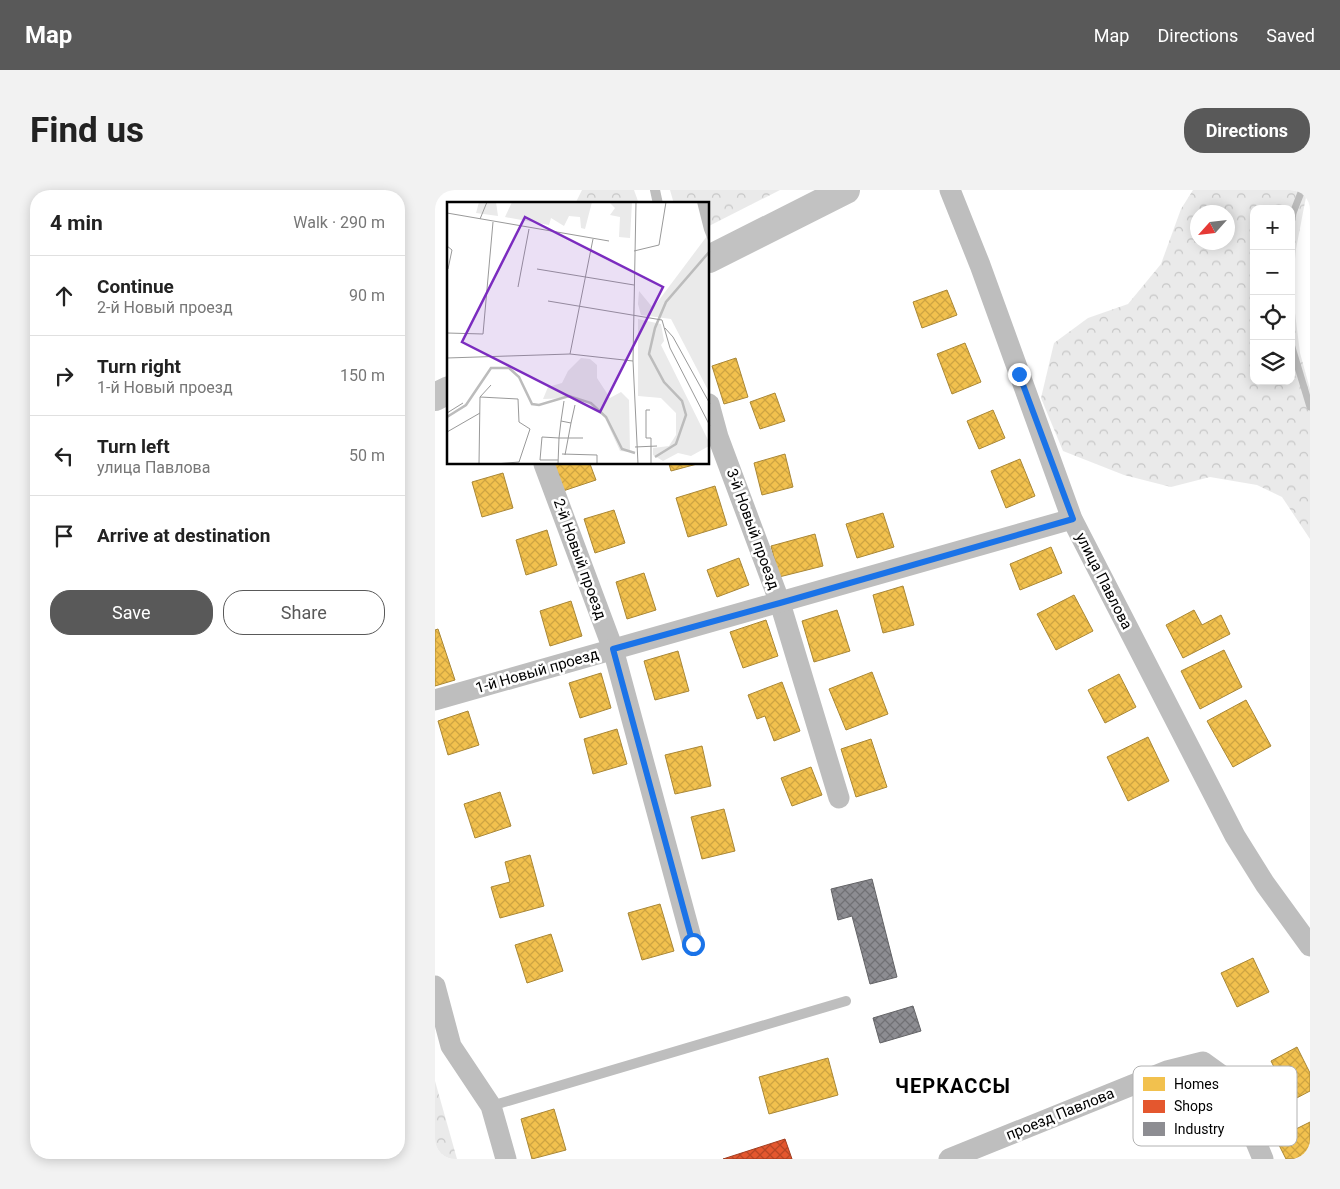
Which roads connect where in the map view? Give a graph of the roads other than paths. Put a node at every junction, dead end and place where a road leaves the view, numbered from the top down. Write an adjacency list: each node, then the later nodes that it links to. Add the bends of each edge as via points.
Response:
1 (846, 190): 3 (main road)
2 (950, 190): 8 (street, улица Павлова)
3 (710, 258)
4 (447, 391): 5 (main road)
5 (435, 397)
6 (710, 408): 9 (street, 3-й Новый проезд)
7 (544, 465): 10 (street, 2-й Новый проезд)
8 (1073, 519): 9 (street, 1-й Новый проезд); 14 (street, улица Павлова, via 1235,836)
9 (780, 603): 10 (street, 1-й Новый проезд); 12 (street, 3-й Новый проезд)
10 (613, 649): 11 (street, 1-й Новый проезд); 13 (street, 2-й Новый проезд)
11 (435, 700)
12 (839, 798)
13 (693, 944)
14 (1310, 946)
15 (435, 986): 20 (street, via 451,1046)
16 (846, 1001): 20 (lane)
17 (1187, 1066): 18 (street, проезд Павлова, via 1203,1062)
18 (1209, 1066)
19 (1133, 1085): 23 (street, проезд Павлова)
20 (491, 1106): 22 (street)
21 (1258, 1146): 24 (street, проезд Павлова)
22 (506, 1159)
23 (949, 1159)
24 (1263, 1159)

